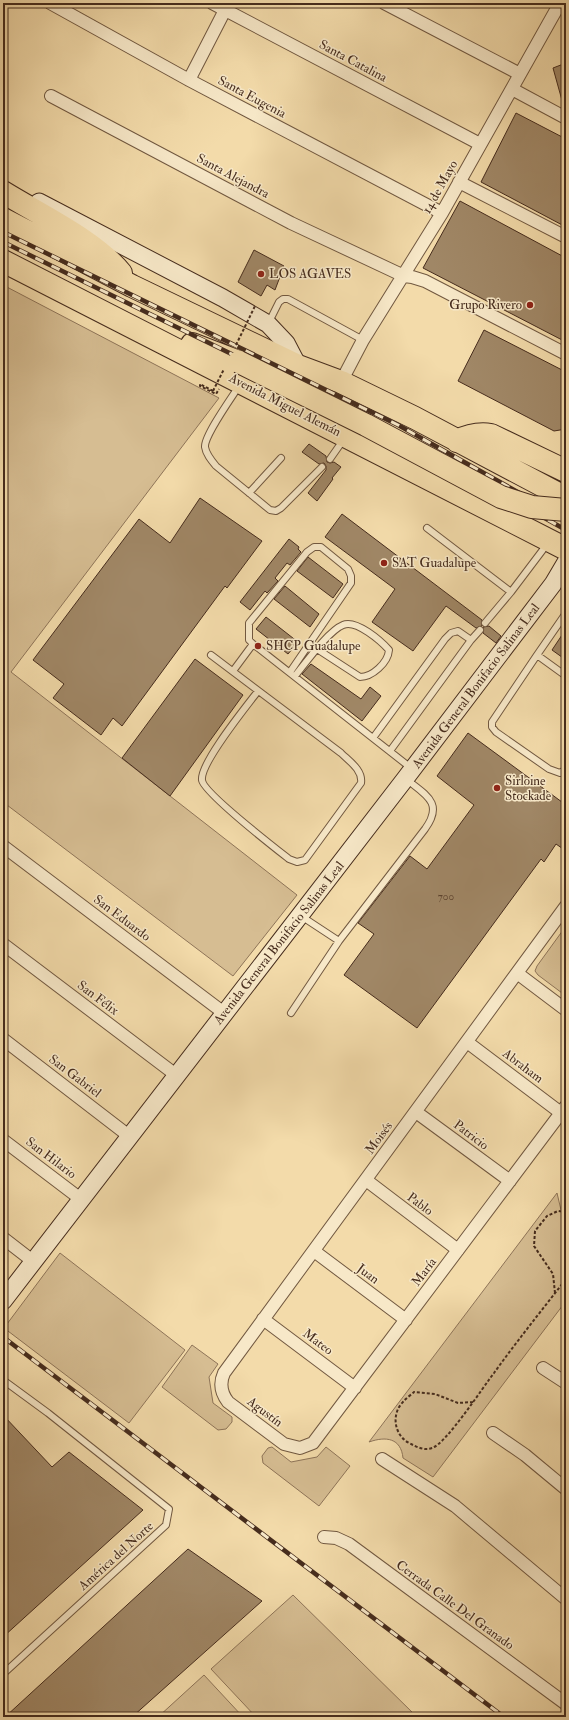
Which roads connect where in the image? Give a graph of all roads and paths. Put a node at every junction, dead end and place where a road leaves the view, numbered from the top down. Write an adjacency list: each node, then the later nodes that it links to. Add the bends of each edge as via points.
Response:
1 (50, 3): 7 (street, Santa Eugenia)
2 (212, 3): 5 (street, Santa Catalina)
3 (384, 3): 6 (street)
4 (555, 5): 6 (street, 14 de Mayo)
5 (225, 10): 7 (street); 11 (street, Santa Catalina)
6 (520, 74): 8 (street, 14 de Mayo)
7 (189, 80): 15 (street, Santa Eugenia)
8 (512, 89): 10 (street); 11 (street, 14 de Mayo)
9 (51, 96): 19 (street, Santa Alejandra, via 291,223)
10 (566, 118)
11 (480, 144): 12 (street, 14 de Mayo)
12 (459, 182): 15 (street, 14 de Mayo); 17 (street)
13 (3, 188): 21 (street, via 39,202 137,252)
14 (3, 192): 20 (highway, via 102,253)
15 (442, 213): 19 (street, 14 de Mayo)
16 (3, 219): 20 (highway)
17 (566, 237)
18 (3, 261): 25 (highway, via 103,312)
19 (404, 276): 22 (street, 14 de Mayo); 23 (street, Santa Alejandra, via 425,282)
20 (132, 286): 24 (highway)
21 (268, 324): 22 (lane, via 279,302 288,299); 24 (street, via 286,343)
22 (364, 340): 26 (street, 14 de Mayo)
23 (566, 354)
24 (298, 366): 26 (highway)
25 (240, 372): 29 (highway, Avenida Miguel Alemán); 36 (lane, via 205,446 209,458 216,466); 39 (highway, bridge, via 366,425 501,497 532,507)
26 (341, 382): 30 (highway)
27 (213, 391): 28 (path, via 200,384)
28 (216, 394)
29 (347, 436): 32 (lane); 38 (highway, Avenida Miguel Alemán)
30 (457, 440): 34 (highway); 35 (highway, via 485,434)
31 (280, 458): 36 (lane)
32 (330, 459)
33 (322, 467): 36 (lane, via 276,511 270,510)
34 (514, 471): 37 (highway); 38 (highway, via 522,488 518,500 504,510)
35 (566, 471)
36 (248, 493)
37 (566, 498)
38 (487, 508): 41 (highway, Avenida Miguel Alemán)
39 (566, 510)
40 (427, 528): 45 (lane)
41 (558, 545): 45 (lane)
42 (566, 562): 44 (street, Avenida General Bonifacio Salinas Leal)
43 (566, 573): 44 (street, Avenida General Bonifacio Salinas Leal)
44 (553, 584): 61 (street, Avenida General Bonifacio Salinas Leal)
45 (511, 592): 47 (lane)
46 (566, 613): 53 (lane)
47 (485, 623)
48 (480, 630): 49 (lane)
49 (471, 640): 58 (lane, via 458,631 445,639); 59 (lane)
50 (253, 644): 54 (lane); 56 (lane); 56 (lane, via 248,640 249,623 306,552 314,547 321,547 348,569 351,583)
51 (317, 648): 51 (lane, via 342,625 350,624 383,644 389,650 389,656 370,675 360,677); 56 (lane)
52 (211, 655): 54 (lane)
53 (537, 655): 55 (lane); 60 (lane, via 492,722 492,726 496,732 549,769 560,773)
54 (233, 671): 57 (lane)
55 (564, 673)
56 (292, 674): 58 (lane)
57 (258, 691): 57 (lane, via 341,753 362,777 361,783 305,860 297,862 289,859 229,810 204,787 202,781 206,763)
58 (373, 738): 59 (lane)
59 (390, 751): 61 (lane)
60 (566, 769)
61 (409, 774): 64 (street, Avenida General Bonifacio Salinas Leal); 65 (lane, via 432,802 432,819)
62 (3, 846): 70 (street, San Eduardo)
63 (566, 906): 67 (street, Moisés)
64 (300, 916): 65 (lane); 70 (street, Avenida General Bonifacio Salinas Leal)
65 (339, 941): 69 (lane)
66 (3, 944): 73 (street, San Félix)
67 (517, 973): 68 (street); 72 (street, Moisés)
68 (566, 1010)
69 (291, 1012)
70 (224, 1013): 73 (street, Avenida General Bonifacio Salinas Leal)
71 (3, 1039): 76 (street, San Gabriel)
72 (467, 1042): 74 (street, Abraham); 75 (street, Moisés)
73 (176, 1075): 76 (street, Avenida General Bonifacio Salinas Leal)
74 (564, 1109): 79 (street, María)
75 (416, 1112): 78 (street, Moisés); 79 (street, Patricio)
76 (129, 1136): 80 (street, Avenida General Bonifacio Salinas Leal)
77 (3, 1140): 80 (street, San Hilario)
78 (366, 1180): 83 (street, Pablo); 84 (street, Moisés)
79 (510, 1181): 83 (street, María)
80 (82, 1200): 85 (street, Avenida General Bonifacio Salinas Leal)
81 (566, 1212): 87 (path, via 558,1211 547,1216 535,1231 534,1246 553,1274)
82 (3, 1238): 85 (street)
83 (458, 1250): 90 (street, María)
84 (314, 1251): 89 (street, Moisés); 90 (street, Juan)
85 (34, 1262): 88 (street, Avenida General Bonifacio Salinas Leal)
86 (566, 1279): 87 (path)
87 (555, 1293): 96 (path)
88 (3, 1300)
89 (263, 1319): 94 (street, Moisés, via 224,1373); 95 (street, Mateo)
90 (406, 1320): 95 (street, María)
91 (543, 1368): 93 (street)
92 (3, 1380): 103 (lane, América del Norte, via 169,1509 166,1525)
93 (566, 1383)
94 (221, 1388): 98 (street, Agustín, via 228,1402 278,1440 288,1446)
95 (355, 1388): 98 (street, María, via 313,1443)
96 (473, 1402): 96 (path, via 443,1440 433,1448 421,1449 406,1441 397,1430 395,1416 402,1402 414,1392 435,1394 458,1403)
97 (493, 1433): 100 (street, via 525,1455)
98 (300, 1448)
99 (382, 1459): 102 (street, via 455,1506)
100 (566, 1489)
101 (324, 1537): 104 (street, Cerrada Calle Del Granado, via 336,1538 349,1544)
102 (566, 1599)
103 (3, 1674)
104 (566, 1704)

